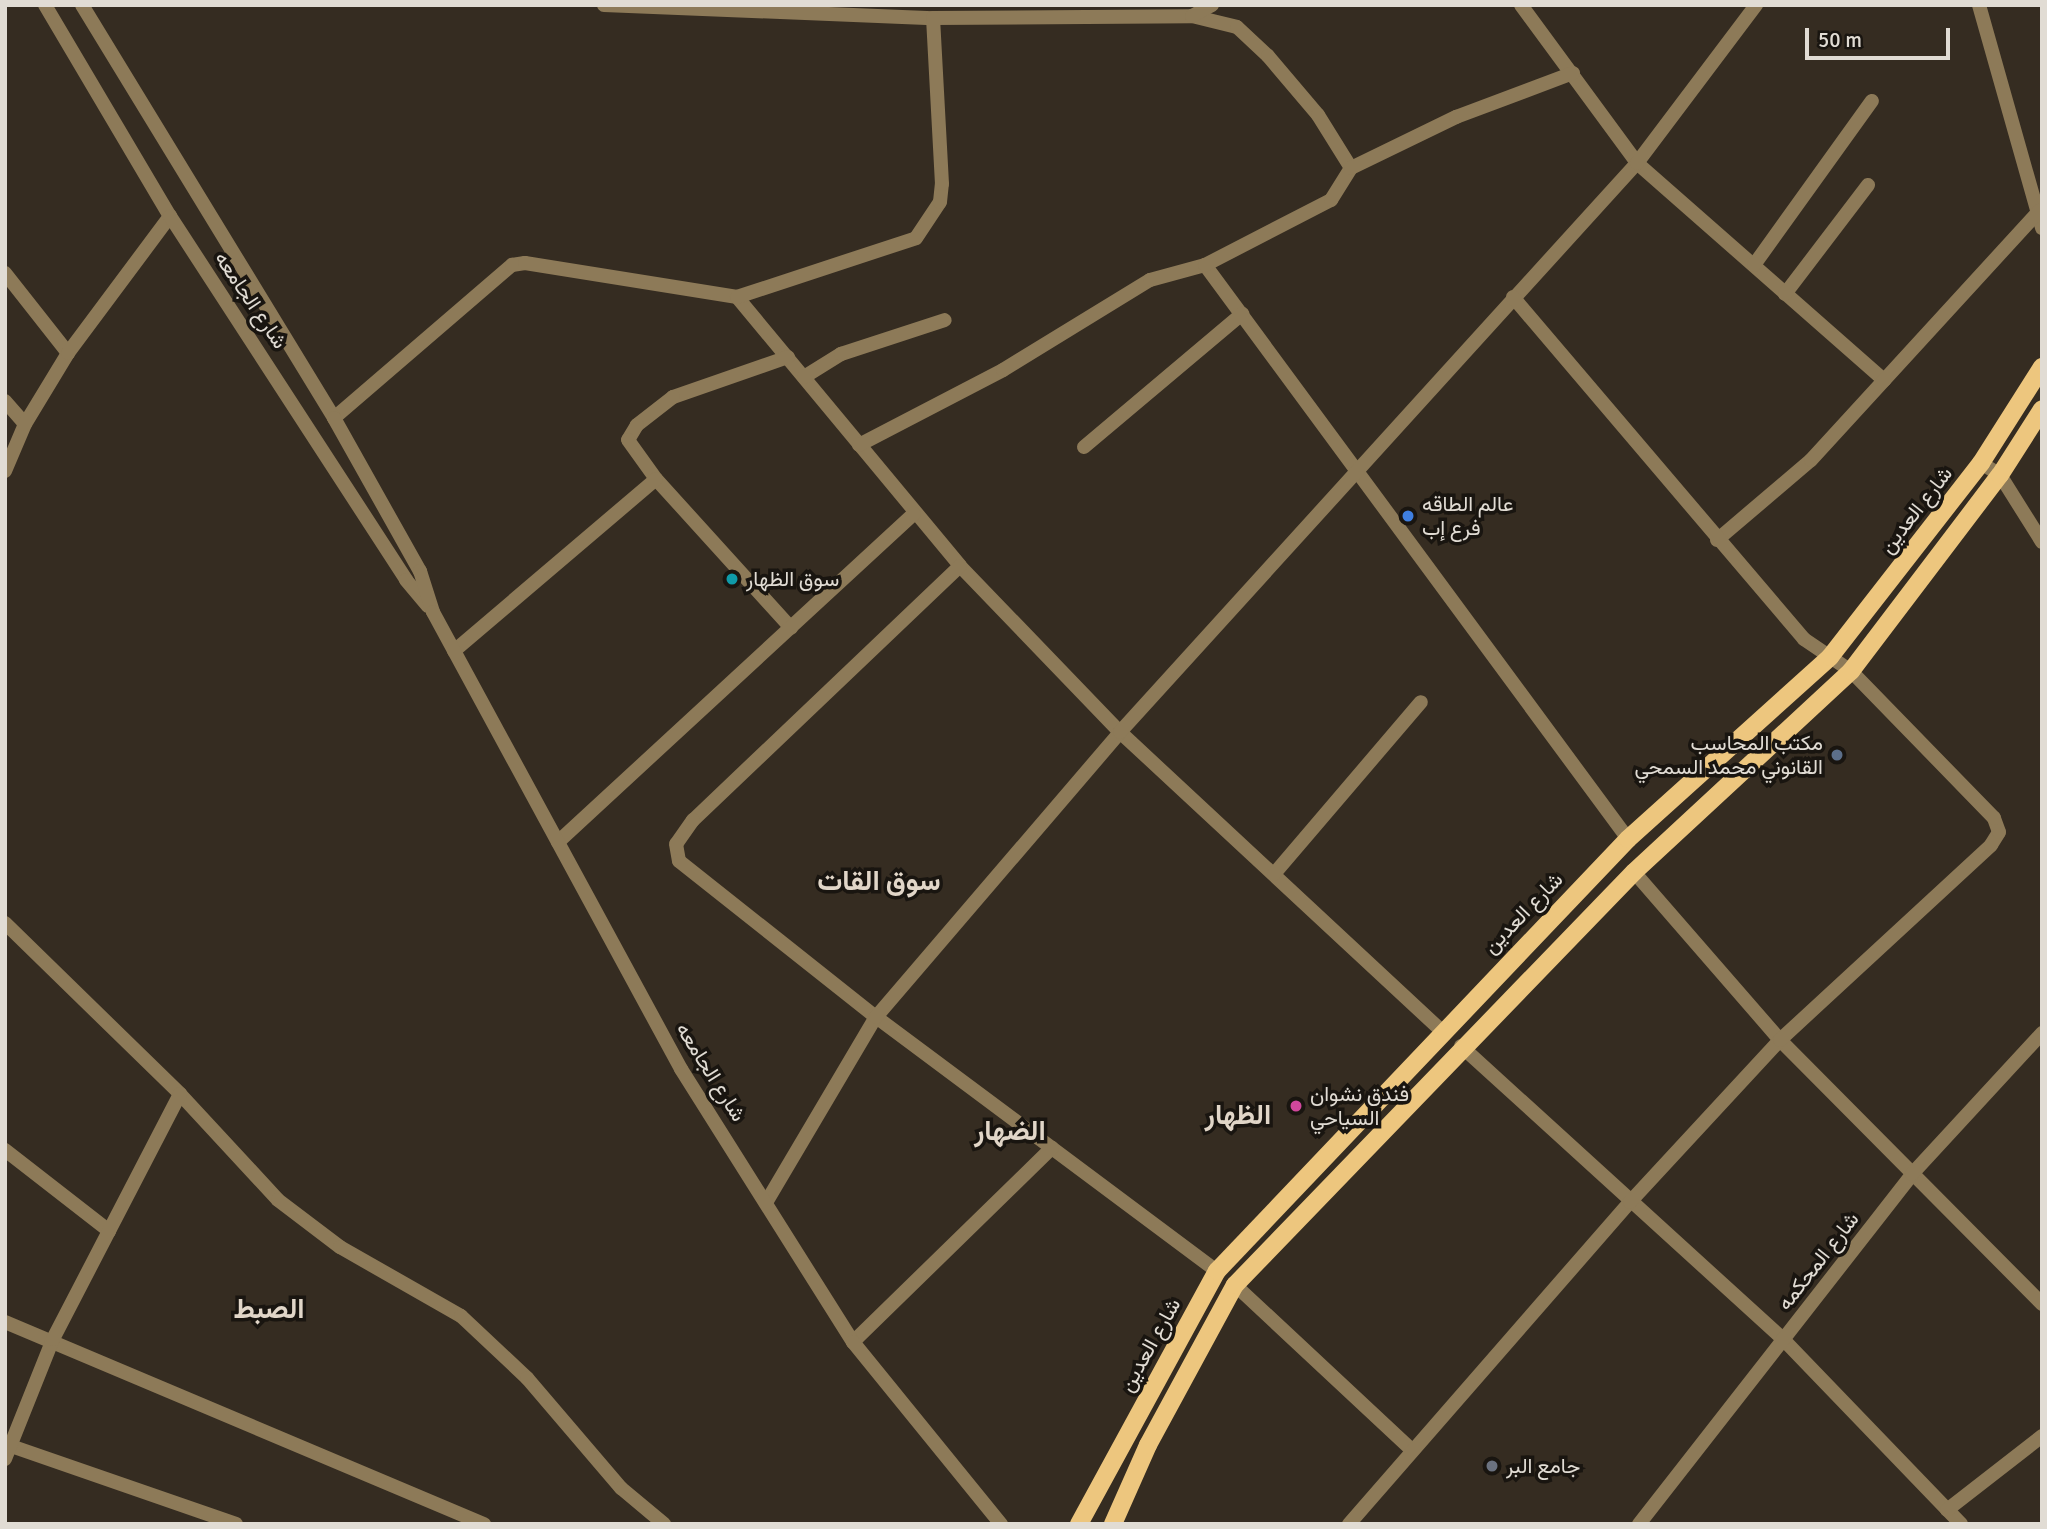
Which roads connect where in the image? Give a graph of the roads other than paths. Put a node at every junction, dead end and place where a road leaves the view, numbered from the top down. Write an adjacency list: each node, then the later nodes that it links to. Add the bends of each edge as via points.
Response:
1 (45, 5): 16 (street, شارع الجامعه)
2 (82, 5): 33 (street, شارع الجامعه)
3 (604, 5): 9 (street)
4 (1212, 5): 8 (street)
5 (1521, 5): 10 (street)
6 (1756, 5): 12 (street)
7 (1979, 5): 15 (street)
8 (1192, 16): 9 (street); 13 (street, via 1237,27 1268,56 1318,114)
9 (933, 18): 22 (street, via 942,184 940,202 916,238)
10 (1573, 73): 12 (street); 13 (street, via 1456,117)
11 (1872, 101): 19 (street)
12 (1637, 163): 19 (street); 23 (street)
13 (1351, 168): 18 (street, via 1331,200)
14 (1868, 186): 21 (street)
15 (2039, 211): 17 (street); 30 (street)
16 (170, 216): 26 (street); 46 (street, شارع الجامعه, via 406,580)
17 (2042, 228)
18 (1205, 265): 24 (street); 35 (street, via 1150,280 1003,370)
19 (1754, 265): 21 (street)
20 (5, 273): 26 (street)
21 (1785, 294): 30 (street)
22 (737, 297): 27 (street); 33 (street, via 525,263 512,265)
23 (1513, 297): 39 (street); 43 (street)
24 (1242, 314): 36 (street); 39 (street)
25 (945, 320): 29 (street, via 841,354)
26 (68, 353): 34 (street)
27 (788, 356): 29 (street); 41 (street, via 673,397 637,425 628,440)
28 (2042, 367): 37 (main road, شارع العدين)
29 (804, 377): 35 (street)
30 (1884, 380): 43 (street, via 1802,468)
31 (5, 401): 34 (street)
32 (2042, 409): 40 (main road)
33 (334, 418): 46 (street, شارع الجامعه, via 420,571)
34 (24, 424): 38 (street)
35 (859, 445): 42 (street)
36 (1084, 447)
37 (1981, 463): 40 (street); 49 (main road, شارع العدين)
38 (6, 467)
39 (1360, 471): 52 (street); 53 (street)
40 (2000, 475): 44 (street); 50 (main road)
41 (656, 479): 47 (street); 48 (street)
42 (914, 514): 45 (street); 47 (street)
43 (1717, 540): 49 (street, via 1804,639)
44 (2042, 542)
45 (960, 566): 52 (street); 58 (street, via 692,820 676,844 679,861)
46 (433, 612): 48 (street, شارع الجامعه)
47 (791, 628): 54 (street)
48 (454, 650): 54 (street, شارع الجامعه)
49 (1830, 657): 50 (street); 53 (main road, شارع العدين)
50 (1851, 671): 55 (main road); 61 (street, via 1994,818 1999,832 1991,845)
51 (1421, 702): 56 (street)
52 (1120, 732): 56 (street); 58 (street)
53 (1628, 839): 59 (main road, شارع العدين)
54 (558, 842): 67 (street, شارع الجامعه, via 681,1069)
55 (1634, 872): 61 (street); 62 (main road)
56 (1273, 874): 59 (street)
57 (5, 923): 63 (street)
58 (876, 1017): 64 (street); 67 (street)
59 (1441, 1030): 70 (main road, شارع العدين)
60 (2042, 1033): 66 (street, شارع المحكمه)
61 (1780, 1040): 66 (street); 68 (street)
62 (1461, 1046): 68 (street); 71 (main road)
63 (180, 1094): 69 (street); 83 (street, via 278,1200 340,1247 461,1316 527,1378 621,1488)
64 (1052, 1148): 70 (street); 76 (street)
65 (5, 1150): 69 (street)
66 (1912, 1174): 72 (street); 75 (street, شارع المحكمه)
67 (767, 1200): 76 (street, شارع الجامعه)
68 (1630, 1202): 75 (street); 78 (street)
69 (109, 1231): 74 (street)
70 (1217, 1271): 85 (main road, شارع العدين)
71 (1235, 1285): 78 (street); 86 (main road, via 1148,1445)
72 (2042, 1304)
73 (5, 1322): 74 (street)
74 (53, 1339): 79 (street); 82 (street)
75 (1783, 1339): 80 (street); 88 (street, شارع المحكمه)
76 (853, 1342): 84 (street, شارع الجامعه)
77 (2042, 1436): 80 (street)
78 (1412, 1450): 87 (street)
79 (8, 1452): 81 (street)
80 (1947, 1510): 89 (street)
81 (236, 1524)
82 (484, 1524)
83 (664, 1524)
84 (1001, 1524)
85 (1079, 1524)
86 (1113, 1524)
87 (1349, 1524)
88 (1639, 1524)
89 (1961, 1524)

